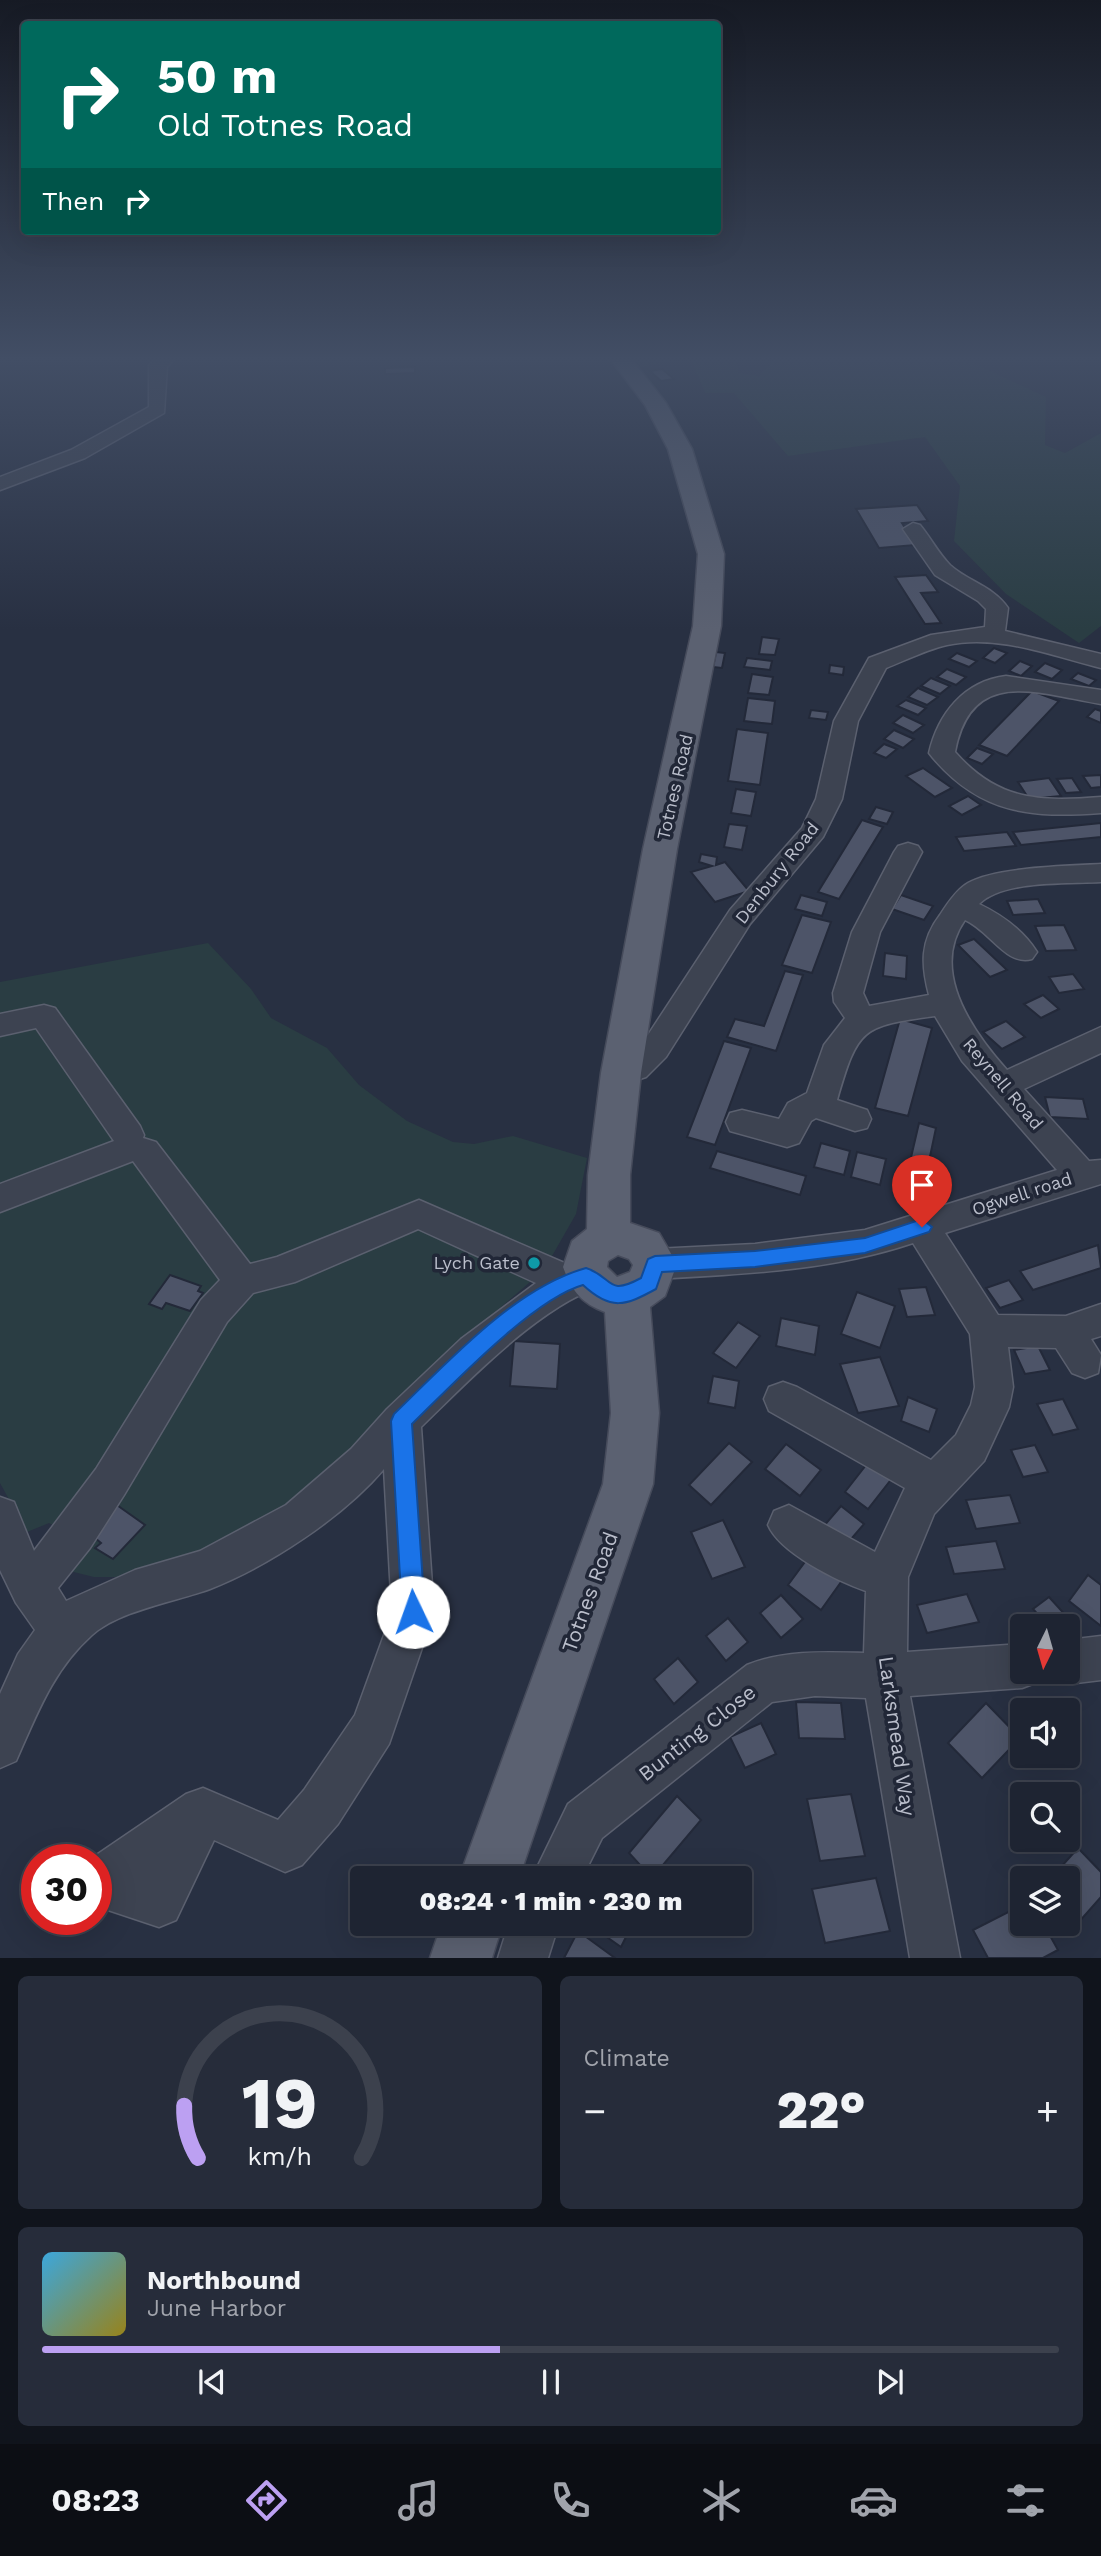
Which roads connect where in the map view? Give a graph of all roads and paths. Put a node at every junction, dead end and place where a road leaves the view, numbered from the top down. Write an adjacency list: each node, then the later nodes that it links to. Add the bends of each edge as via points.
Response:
1 (90, 447): 3 (street)
2 (679, 447): 17 (main road, Totnes Road, via 711,554 708,626 660,849)
3 (0, 484)
4 (912, 528): 5 (street, via 943,570 997,608)
5 (991, 635): 6 (street, Denbury Road); 17 (street, Denbury Road, via 947,638 877,663 846,721 829,799 814,831 740,917 655,1049 635,1069)
6 (1101, 660)
7 (1101, 697): 8 (street, via 999,683 961,706 944,735 942,753 973,785 1020,807 1054,810)
8 (1101, 805)
9 (913, 863): 14 (street, via 866,932 848,993)
10 (1101, 873): 11 (street, Reynell Road, via 1016,879 978,889)
11 (960, 907): 12 (street, via 991,921); 13 (street, Reynell Road, via 937,949)
12 (1022, 952)
13 (946, 1004): 14 (street, via 885,1012); 18 (street, Reynell Road, via 972,1053)
14 (863, 1020): 19 (street, via 848,1029 837,1049)
15 (0, 1025): 22 (street, via 44,1016)
16 (1101, 1038): 18 (street)
17 (621, 1073): 26 (main road, Totnes Road, via 609,1175 609,1238 585,1259)
18 (1003, 1085): 23 (street, Reynell Road)
19 (821, 1100): 20 (street, via 825,1108); 21 (street, via 799,1112 787,1134)
20 (855, 1119)
21 (742, 1122)
22 (132, 1146): 24 (street); 27 (street)
23 (1091, 1173): 25 (street, Ogwell road)
24 (0, 1198)
25 (922, 1227): 26 (street, Ogwell road, via 865,1245); 29 (street, Larksmead Way)
26 (608, 1279): 27 (street, via 419,1214 282,1271); 31 (street, via 474,1351); 44 (main road, Totnes Road, via 635,1369 636,1441 628,1485)
27 (242, 1281): 36 (street, via 214,1311 75,1534)
28 (1101, 1320): 29 (street, via 1075,1346)
29 (988, 1331): 32 (street, Larksmead Way, via 994,1387 990,1407 970,1448)
30 (783, 1399): 32 (street)
31 (401, 1421): 37 (street, via 365,1462 300,1519 208,1569 103,1604); 43 (street, via 413,1612 373,1728 320,1807 285,1848)
32 (936, 1484): 35 (street, Larksmead Way, via 914,1511)
33 (0, 1516): 36 (street)
34 (789, 1525): 35 (street, via 853,1566)
35 (887, 1577): 41 (street, Larksmead Way)
36 (31, 1588): 37 (street)
37 (61, 1633): 42 (street, via 34,1670)
38 (1101, 1658): 39 (street)
39 (1080, 1661)
40 (1010, 1666): 41 (street, Bunting Close)
41 (886, 1676): 45 (street, Bunting Close, via 815,1674 763,1681 584,1821); 50 (street, Larksmead Way)
42 (0, 1745)
43 (203, 1811)
44 (493, 1866)
45 (562, 1866)
46 (469, 1936): 48 (main road)
47 (530, 1936): 49 (street)
48 (461, 1958)
49 (523, 1958)
50 (935, 1958)

